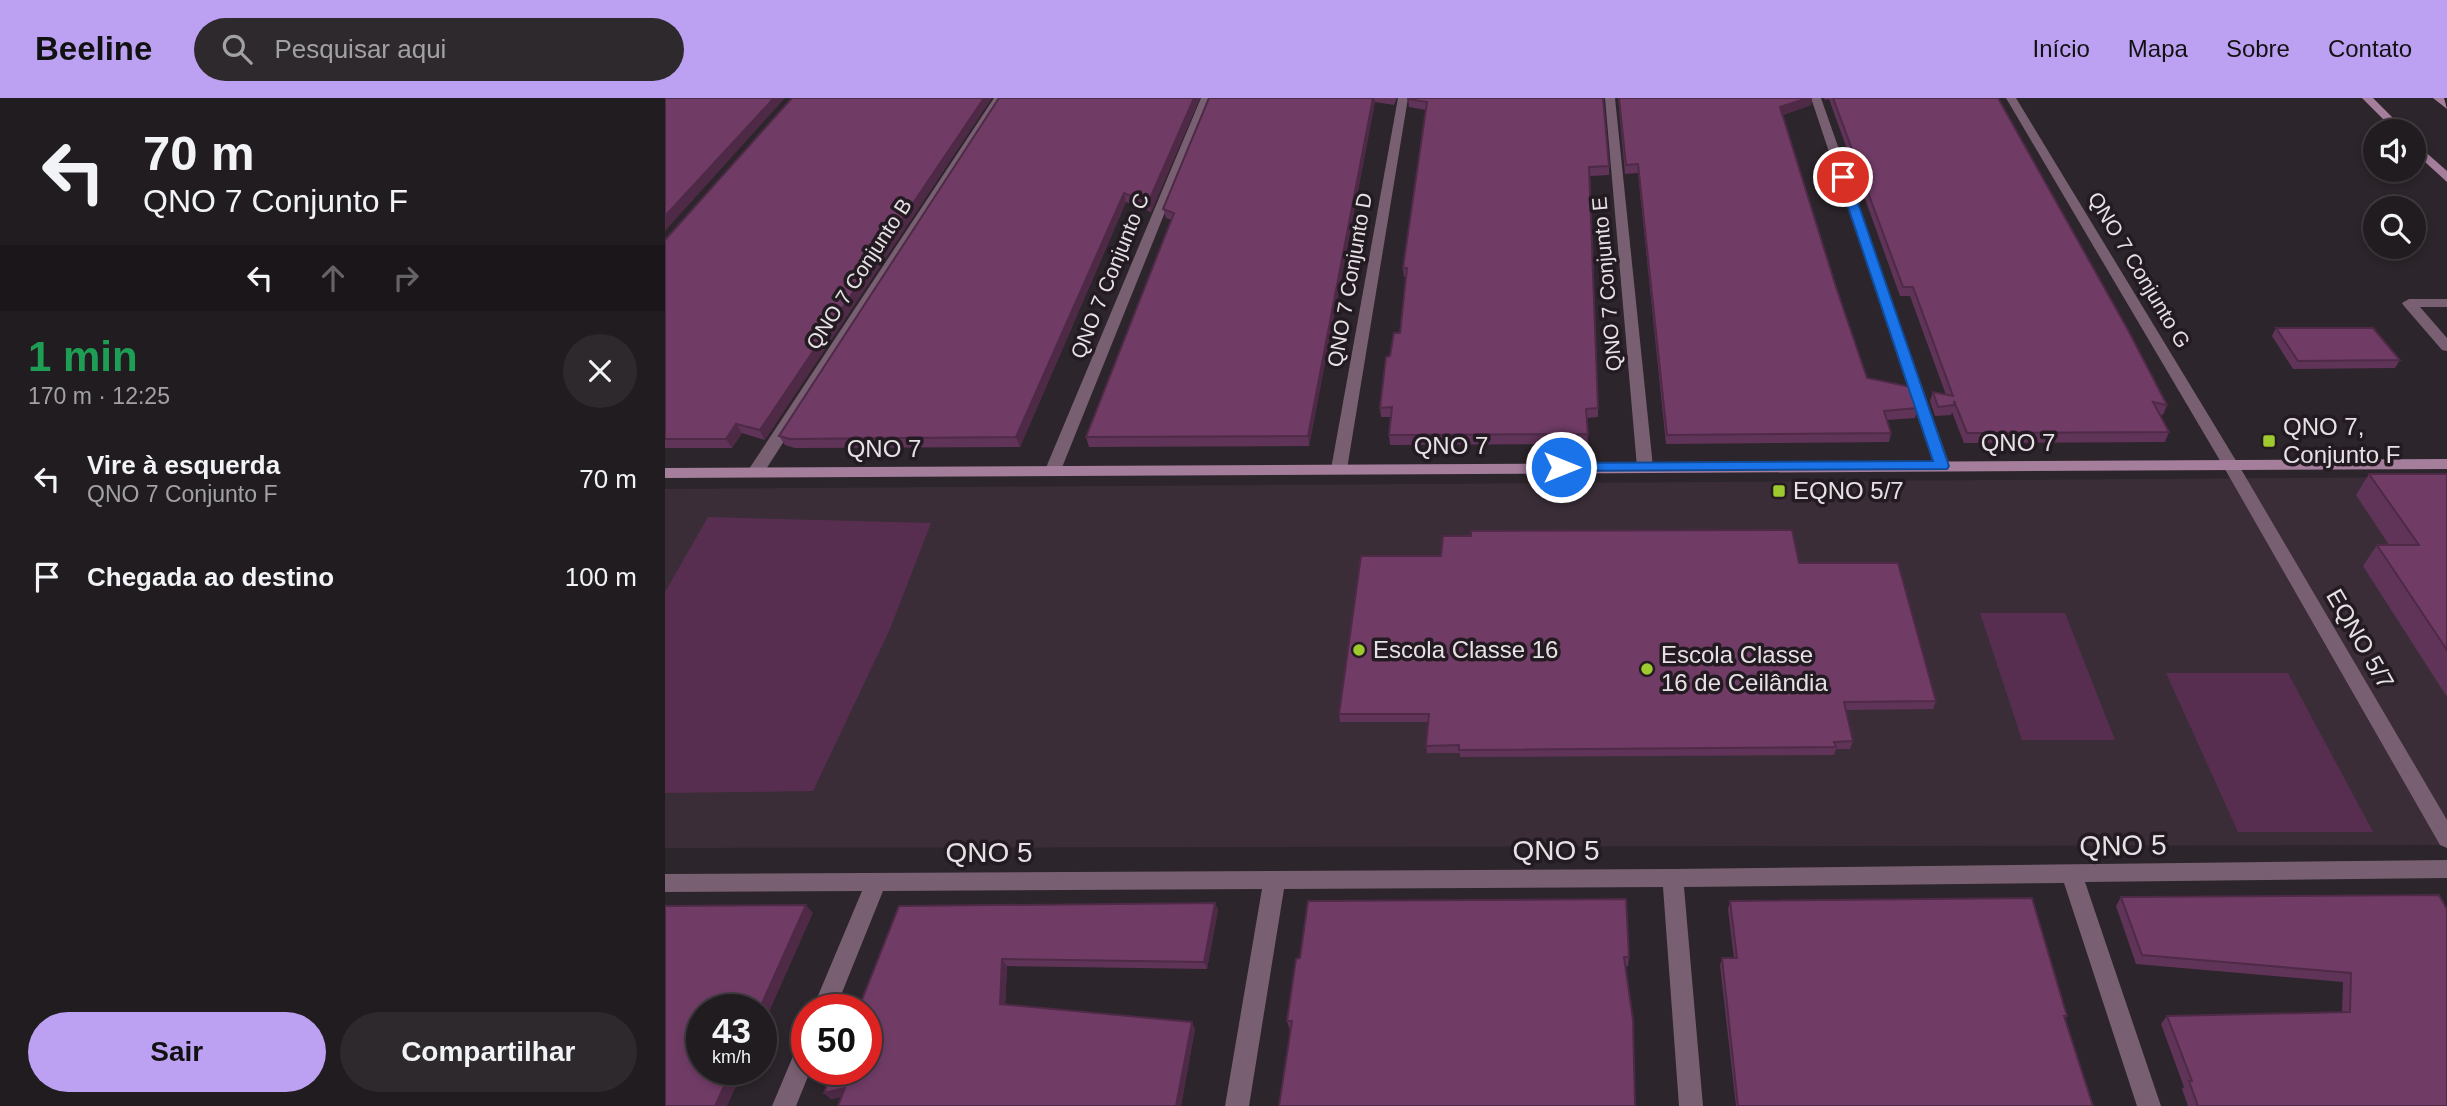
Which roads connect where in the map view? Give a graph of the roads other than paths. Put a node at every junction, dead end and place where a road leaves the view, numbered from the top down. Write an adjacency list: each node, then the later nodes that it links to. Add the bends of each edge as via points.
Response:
1 (999, 98): 22 (street, QNO 7 Conjunto B)
2 (1206, 98): 20 (street, QNO 7 Conjunto C)
3 (1403, 98): 19 (street, QNO 7 Conjunto D)
4 (1610, 98): 18 (street, QNO 7 Conjunto E)
5 (1816, 98): 17 (street)
6 (2011, 98): 15 (street, QNO 7 Conjunto G)
7 (2367, 98): 10 (main road)
8 (2438, 98): 9 (main road)
9 (2447, 106)
10 (2389, 119)
11 (2426, 157): 12 (main road)
12 (2447, 178)
13 (2447, 303): 14 (street, via 2409,303)
14 (2447, 346)
15 (2230, 464): 16 (main road, QNO 7); 17 (main road, QNO 7); 23 (street, EQNO 5/7)
16 (2447, 464)
17 (1942, 466): 18 (main road, QNO 7)
18 (1645, 467): 19 (main road, QNO 7)
19 (1339, 469): 20 (main road, QNO 7)
20 (1053, 470): 22 (main road, QNO 7)
21 (665, 473): 22 (main road, QNO 7)
22 (755, 473)
23 (2447, 839)
24 (2447, 869): 25 (street, QNO 5)
25 (2072, 874): 27 (street, QNO 5); 35 (street)
26 (1275, 878): 27 (street, QNO 5); 28 (street, QNO 5); 33 (street)
27 (1673, 878): 34 (street)
28 (877, 881): 29 (street, QNO 5); 30 (street)
29 (665, 883)
30 (830, 994)
31 (793, 1085): 32 (street)
32 (784, 1106)
33 (1237, 1106)
34 (1691, 1106)
35 (2149, 1106)

